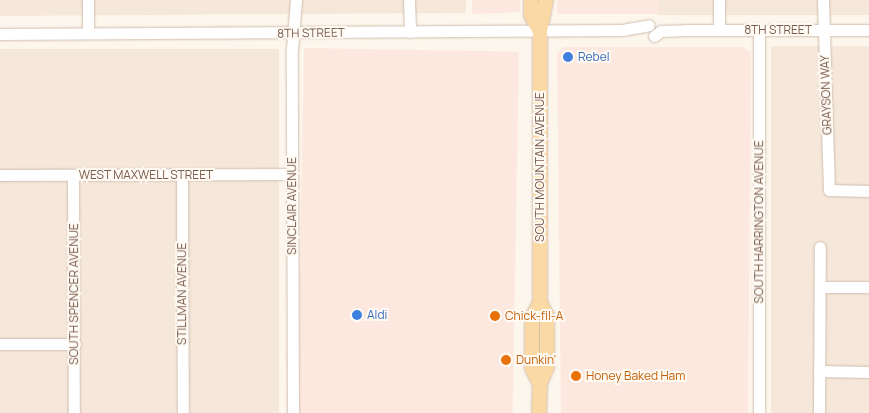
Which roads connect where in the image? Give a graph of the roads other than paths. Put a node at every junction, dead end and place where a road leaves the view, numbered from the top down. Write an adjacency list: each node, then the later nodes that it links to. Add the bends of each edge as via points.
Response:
1 (88, 0): 14 (street)
2 (296, 0): 16 (street, SINCLAIR AVENUE)
3 (409, 0): 13 (street)
4 (531, 0): 12 (main road, SOUTH MOUNTAIN AVENUE, via 531,15)
5 (546, 0): 12 (main road, SOUTH MOUNTAIN AVENUE)
6 (719, 0): 8 (street)
7 (823, 0): 10 (street, GRAYSON WAY)
8 (719, 30): 9 (street, 8TH STREET); 12 (street, 8TH STREET, via 686,30 680,36 652,31 628,36 622,30)
9 (759, 30): 10 (street, 8TH STREET); 33 (street, SOUTH HARRINGTON AVENUE)
10 (823, 30): 11 (street, 8TH STREET); 21 (street, GRAYSON WAY, via 829,190)
11 (869, 30)
12 (540, 31): 13 (street, 8TH STREET); 32 (main road, SOUTH MOUNTAIN AVENUE, via 540,302 532,318 532,368 540,384)
13 (410, 32): 16 (street, 8TH STREET)
14 (88, 33): 15 (street, 8TH STREET); 16 (street, 8TH STREET)
15 (0, 34)
16 (296, 34): 17 (street, SINCLAIR AVENUE, via 292,49)
17 (292, 174): 20 (street, WEST MAXWELL STREET); 31 (street, SINCLAIR AVENUE)
18 (0, 175): 19 (street, WEST MAXWELL STREET)
19 (73, 176): 20 (street, WEST MAXWELL STREET); 26 (street, SOUTH SPENCER AVENUE)
20 (182, 176): 30 (street, STILLMAN AVENUE)
21 (869, 191)
22 (820, 246): 24 (street)
23 (869, 286): 24 (street)
24 (820, 287): 27 (street)
25 (0, 344): 26 (street)
26 (75, 344): 29 (street, SOUTH SPENCER AVENUE)
27 (819, 371): 28 (street); 34 (street)
28 (869, 372)
29 (74, 413)
30 (183, 413)
31 (293, 413)
32 (539, 413)
33 (760, 413)
34 (819, 413)

